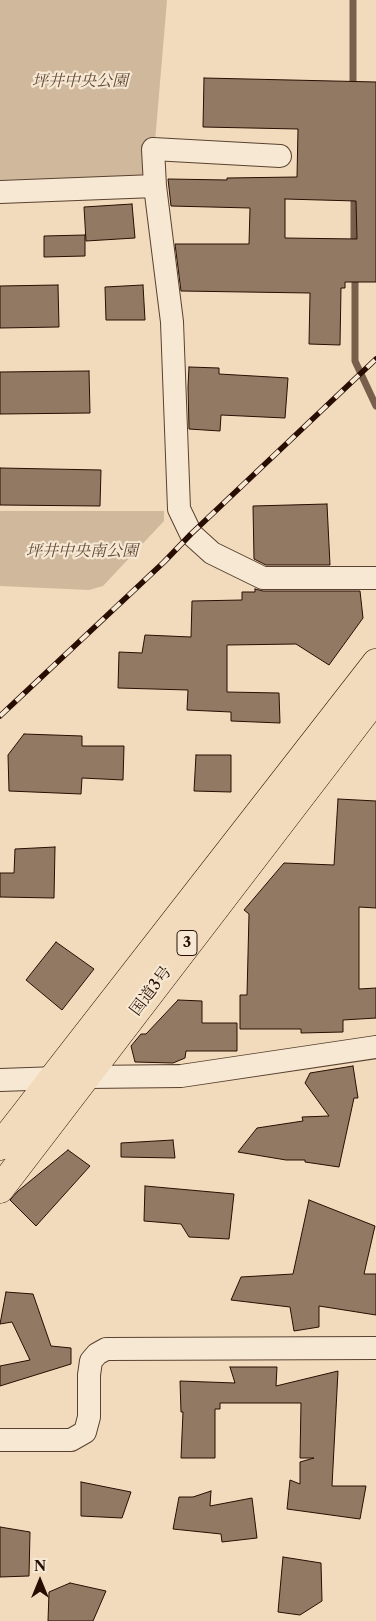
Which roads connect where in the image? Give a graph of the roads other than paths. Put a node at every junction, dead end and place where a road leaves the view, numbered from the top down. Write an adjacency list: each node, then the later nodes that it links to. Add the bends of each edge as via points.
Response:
1 (280, 156): 2 (street, via 153,149)
2 (155, 186): 3 (street); 4 (street, via 172,322 179,509 191,534 212,553 263,578)
3 (0, 192)
4 (376, 578)
5 (376, 663): 9 (highway, 国道3号 / 3)
6 (376, 698): 8 (highway, 国道3号 / 3)
7 (376, 1047): 8 (street, via 181,1076)
8 (86, 1077): 9 (street); 11 (highway, 国道3号 / 3)
9 (54, 1078): 10 (street); 12 (highway, 国道3号 / 3)
10 (0, 1080)
11 (45, 1129): 13 (street); 14 (highway, 国道3号 / 3)
12 (0, 1146)
13 (0, 1157)
14 (0, 1189)
15 (376, 1348): 16 (street, via 106,1349 91,1361 89,1417 85,1432 71,1440)
16 (0, 1440)

